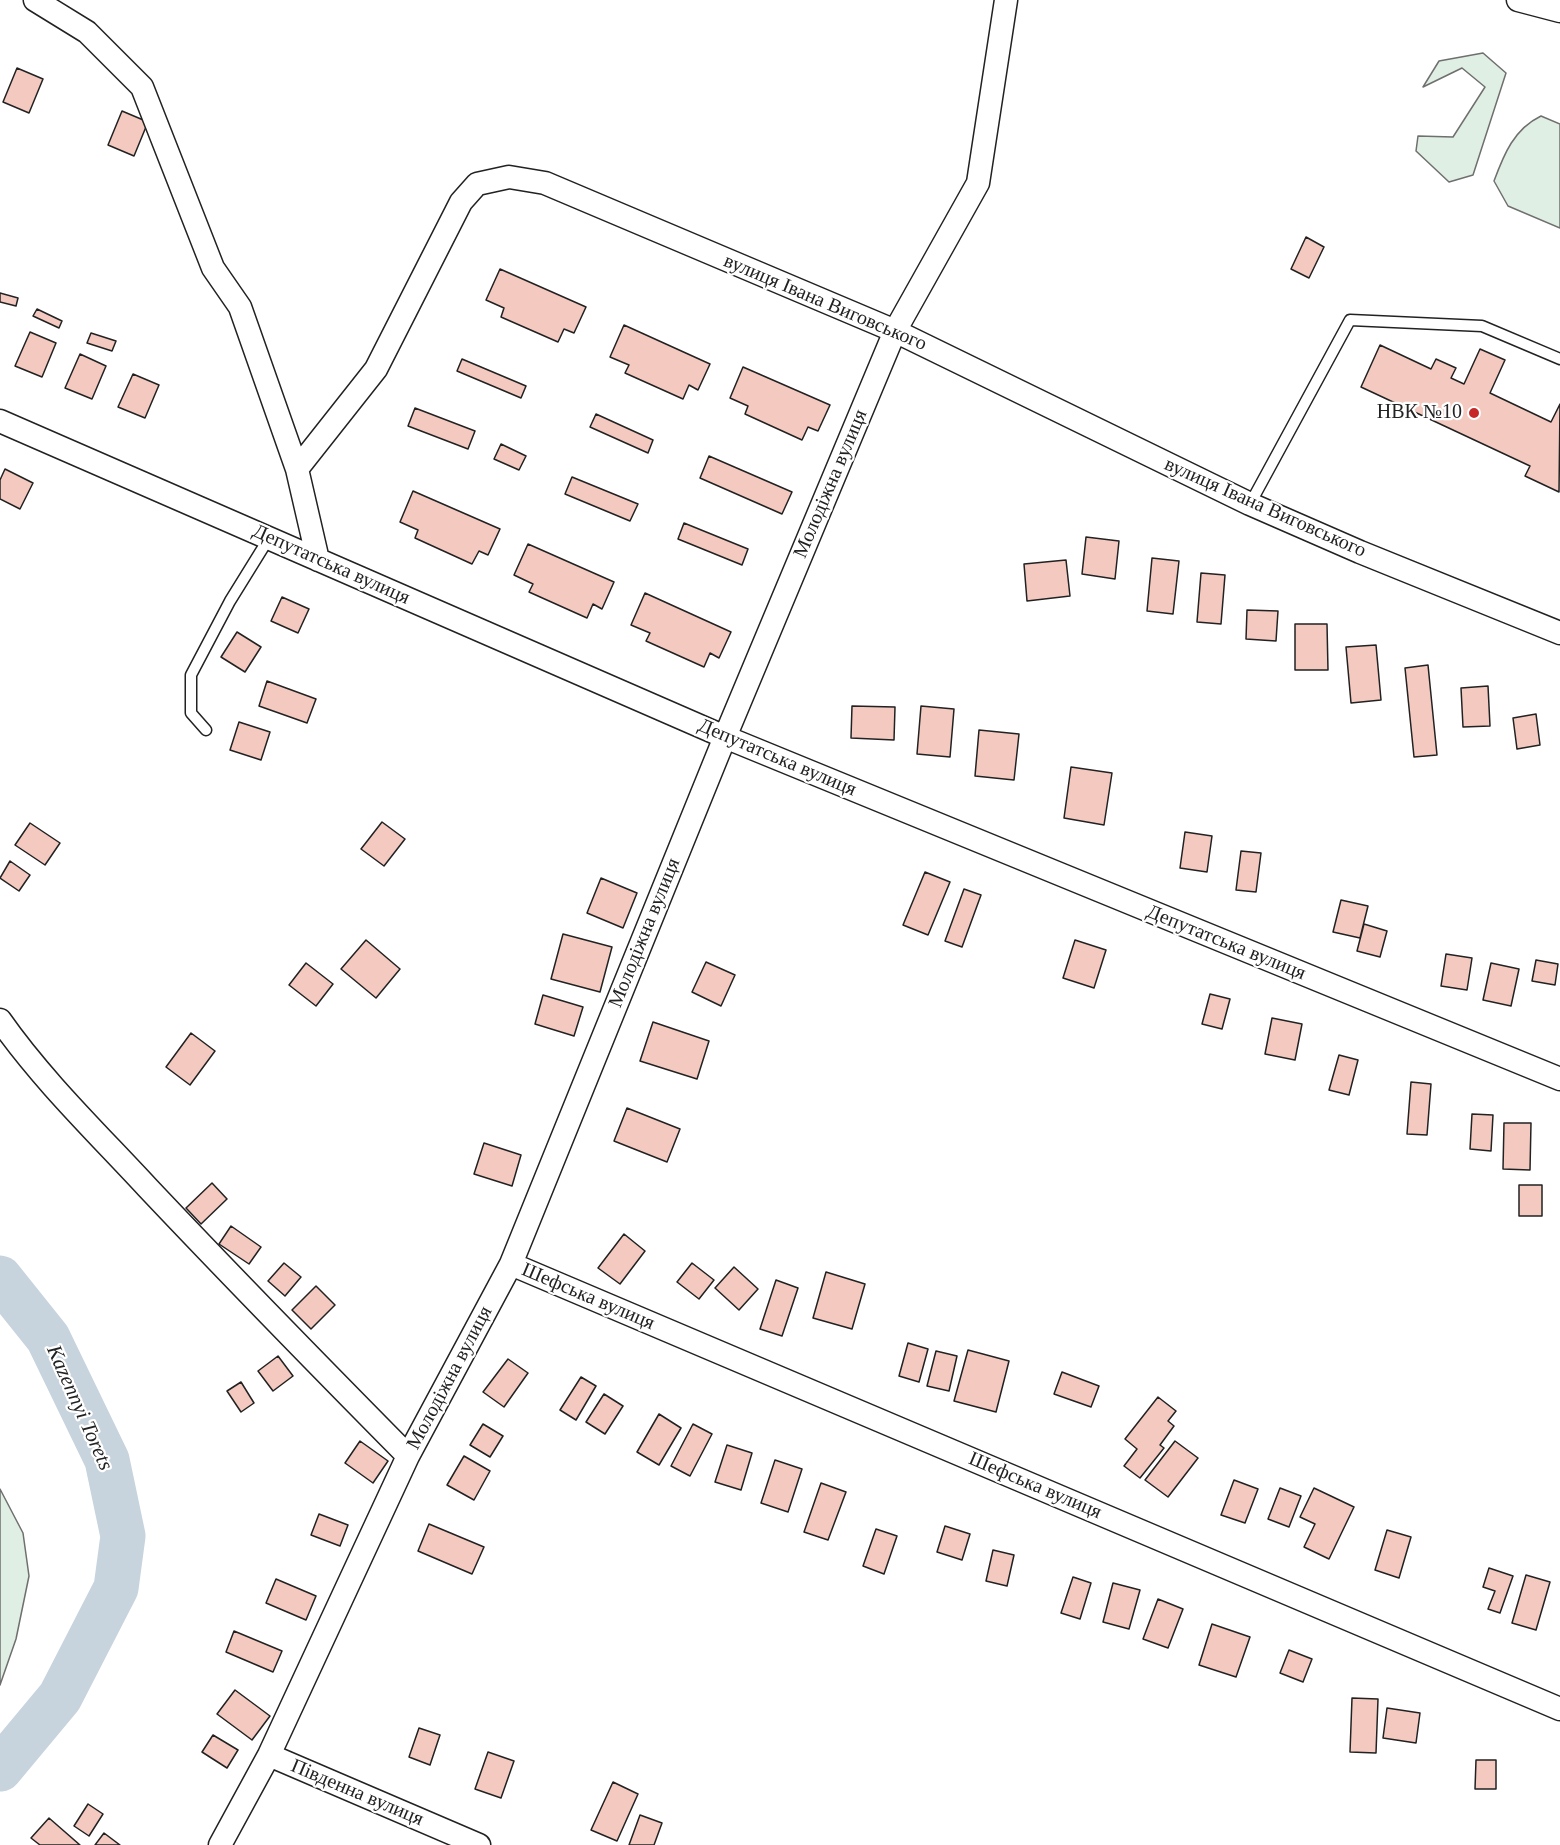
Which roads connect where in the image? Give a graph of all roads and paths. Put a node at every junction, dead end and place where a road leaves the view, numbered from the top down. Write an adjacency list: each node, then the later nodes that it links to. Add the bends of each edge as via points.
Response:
1 (35, 0): 8 (street, via 87,32 142,87 213,268 240,307)
2 (1006, 0): 5 (street, Молодіжна вулиця, via 978,183)
3 (1518, 0): 4 (street)
4 (1560, 11)
5 (895, 331): 8 (street, вулиця Івана Виговського, via 545,183 509,177 477,184 460,202 376,369); 9 (street, вулиця Івана Виговського); 14 (street, Молодіжна вулиця)
6 (1560, 359): 9 (lane, via 1482,326 1350,320)
7 (0, 421): 10 (street, Депутатська вулиця)
8 (297, 469): 11 (street)
9 (1250, 504): 12 (street, вулиця Івана Виговського)
10 (269, 538): 11 (street, Депутатська вулиця); 13 (lane, via 191,675 191,713)
11 (318, 560): 14 (street, Депутатська вулиця)
12 (1560, 633)
13 (206, 730)
14 (725, 737): 16 (street, Депутатська вулиця); 17 (street, Молодіжна вулиця)
15 (0, 1020): 18 (street, via 77,1112 251,1298)
16 (1560, 1079)
17 (511, 1264): 18 (street, Молодіжна вулиця); 19 (street, Шефська вулиця)
18 (408, 1456): 20 (street, Молодіжна вулиця)
19 (1560, 1709)
20 (269, 1755): 21 (street, Молодіжна вулиця); 22 (street, Південна вулиця)
21 (220, 1845)
22 (479, 1845)

